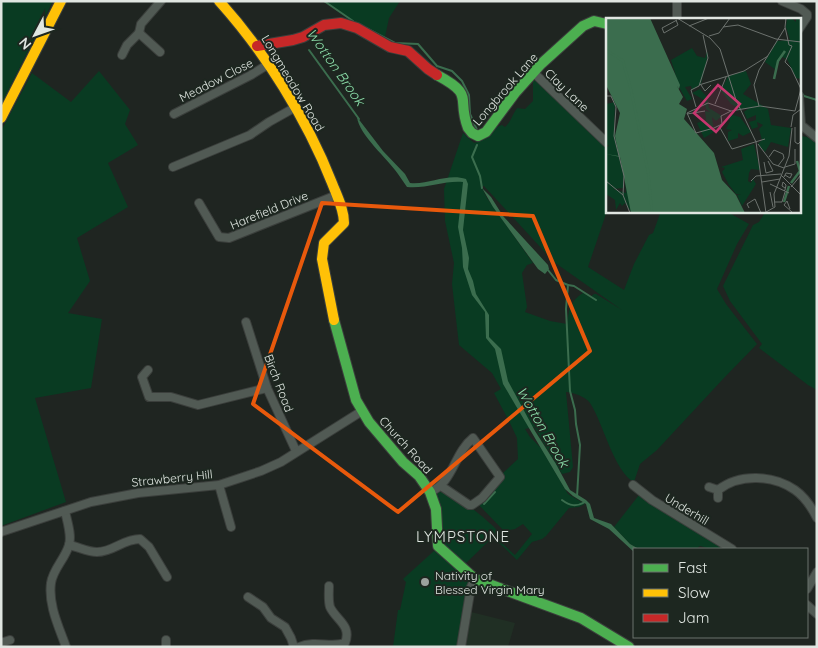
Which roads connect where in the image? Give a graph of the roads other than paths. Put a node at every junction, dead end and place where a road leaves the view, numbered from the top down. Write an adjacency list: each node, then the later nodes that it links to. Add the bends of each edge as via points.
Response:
1 (61, 1): 18 (main road)
2 (161, 1): 9 (street, via 141,24)
3 (219, 1): 10 (main road, Longmeadow Road)
4 (676, 1): 6 (street)
5 (782, 1): 8 (street, via 807,14)
6 (677, 18)
7 (606, 24): 14 (main road, Longbrook Lane, via 589,21)
8 (800, 28)
9 (139, 33): 11 (street); 12 (street)
10 (256, 46): 13 (main road, Longmeadow Road); 14 (main road, Longbrook Lane, via 301,38 328,23 345,23 387,46 408,51 426,68 461,90 466,121 472,134 478,136 486,132)
11 (160, 52)
12 (122, 55)
13 (267, 65): 15 (main road, Longmeadow Road); 17 (street, Meadow Close)
14 (534, 73): 20 (street, Clay Lane)
15 (294, 108): 21 (street, via 250,135); 22 (main road, Longmeadow Road, via 316,146)
16 (800, 110): 19 (street, via 801,125)
17 (174, 114)
18 (1, 118)
19 (817, 138)
20 (606, 142)
21 (173, 167)
22 (336, 195): 23 (street, Harefield Drive, via 229,238 219,236); 27 (main road, Longmeadow Road, via 344,213 344,223 324,243 322,260 330,306 356,400)
23 (199, 203)
24 (246, 322): 26 (street, Birch Road)
25 (148, 370): 26 (street, via 142,376 149,397 171,396 198,405)
26 (267, 388): 28 (street, Birch Road)
27 (362, 411): 28 (street, Strawberry Hill); 34 (main road, Church Road)
28 (296, 452): 29 (street, Strawberry Hill, via 266,469)
29 (219, 485): 36 (street, Strawberry Hill, via 123,495); 38 (street)
30 (633, 485): 41 (street, Underhill)
31 (441, 486): 31 (street, via 458,455 473,438 500,476 472,505); 34 (street)
32 (709, 487): 33 (street)
33 (718, 490): 35 (street); 37 (street, via 724,485 753,477 776,481 800,494)
34 (430, 492): 44 (main road, Church Road, via 436,509 438,546)
35 (718, 498)
36 (65, 511): 39 (street, Strawberry Hill); 40 (street)
37 (817, 518)
38 (231, 527)
39 (1, 532)
40 (69, 545): 43 (street, via 98,552 129,539 140,539 149,547); 50 (street, via 51,584 53,608)
41 (730, 548)
42 (817, 572): 46 (street)
43 (167, 577)
44 (475, 579): 53 (street); 54 (main road, Church Road, via 582,618)
45 (329, 586): 52 (street, via 332,610 346,627 345,642 340,645 312,643)
46 (808, 587)
47 (248, 597): 51 (street, via 285,627)
48 (10, 640): 49 (street)
49 (1, 643)
50 (66, 647)
51 (294, 647)
52 (299, 647)
53 (461, 647)
54 (629, 647)

